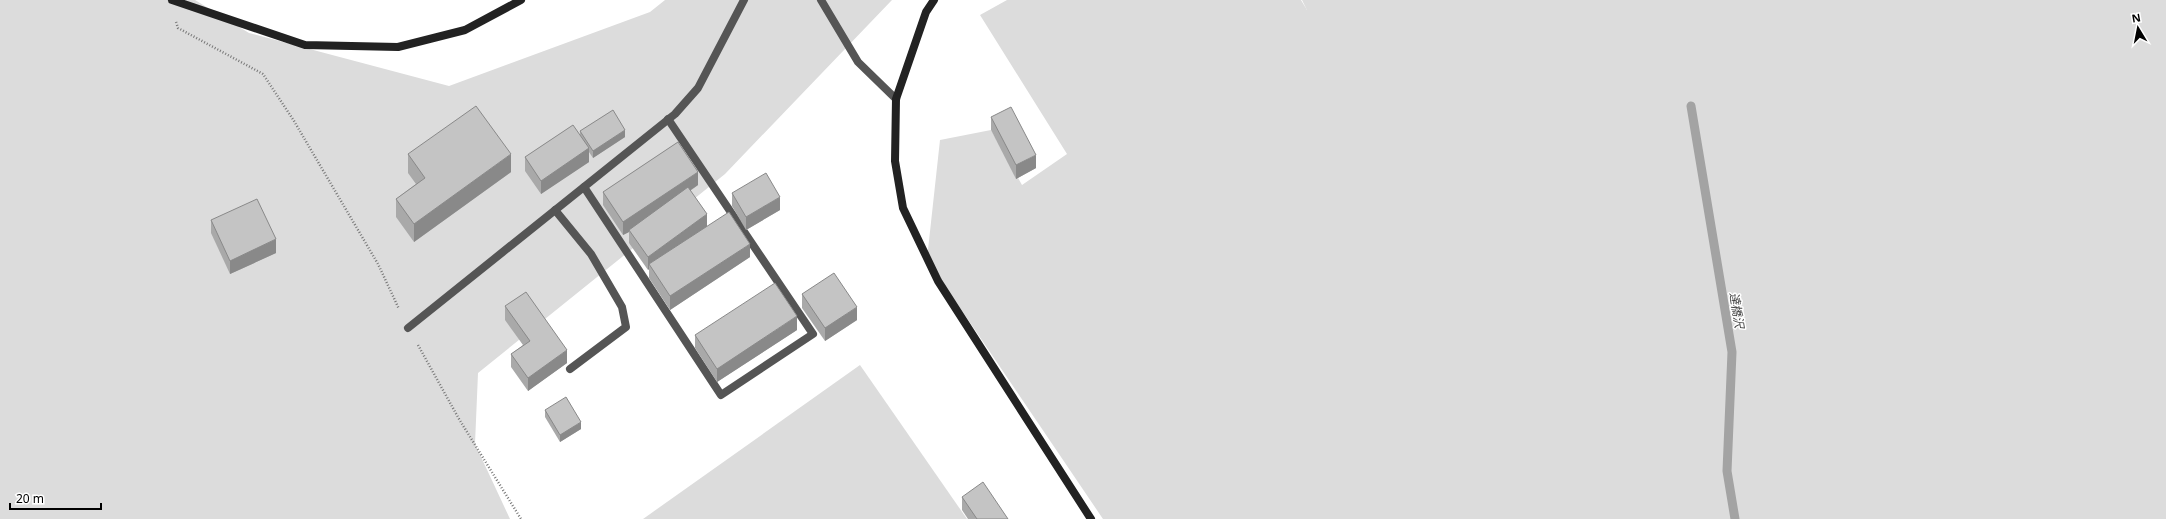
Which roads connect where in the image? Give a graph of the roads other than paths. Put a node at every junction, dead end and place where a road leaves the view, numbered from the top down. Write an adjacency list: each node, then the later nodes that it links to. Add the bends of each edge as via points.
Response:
1 (172, 0): 2 (street, via 305,45 398,47 465,30)
2 (521, 0)
3 (744, 0): 7 (street, via 698,88)
4 (821, 0): 6 (street, via 858,62)
5 (934, 0): 6 (street, via 926,12)
6 (896, 99): 12 (street, via 895,161 903,208 938,281)
7 (668, 119): 8 (street); 8 (street, via 813,334 721,395)
8 (584, 186): 9 (street)
9 (555, 210): 10 (street); 11 (street, via 591,254 622,307 626,327)
10 (408, 328)
11 (570, 369)
12 (1091, 519)

